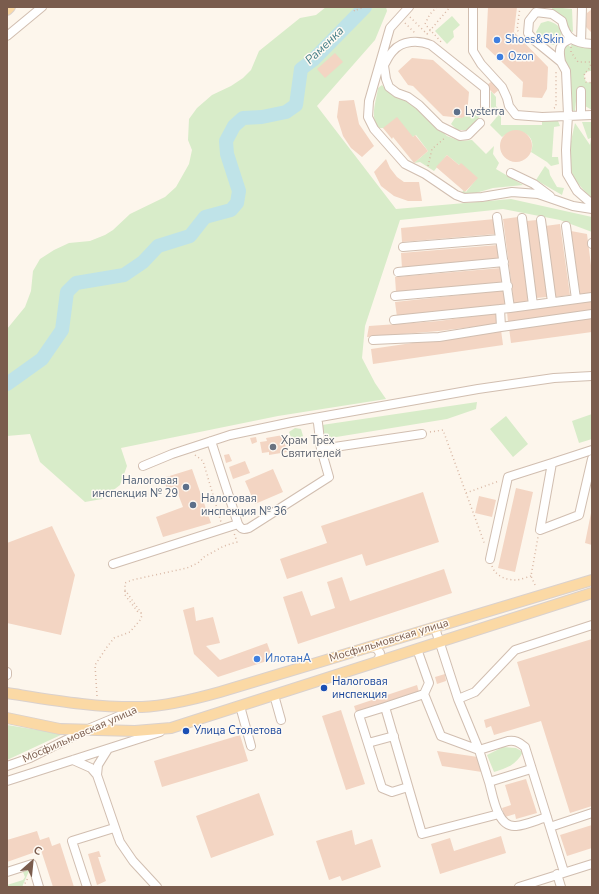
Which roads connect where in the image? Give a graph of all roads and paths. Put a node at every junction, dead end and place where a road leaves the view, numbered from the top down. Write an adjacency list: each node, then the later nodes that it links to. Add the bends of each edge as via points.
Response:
1 (10, 7): 11 (main road)
2 (42, 7): 17 (street)
3 (357, 7): 4 (path, via 354,11)
4 (364, 7)
5 (409, 7): 23 (street, via 390,28)
6 (437, 7): 15 (path, via 425,24)
7 (450, 7): 15 (path)
8 (473, 7): 33 (street, via 473,51 502,87 509,106 516,115)
9 (520, 7): 16 (path, via 517,30)
10 (582, 7): 20 (street)
11 (7, 10)
12 (546, 10): 18 (street, via 562,21); 26 (street, via 536,12 529,21 528,33)
13 (410, 17): 15 (path, via 427,34)
14 (404, 22): 19 (path)
15 (430, 31): 22 (path)
16 (522, 35)
17 (7, 36)
18 (569, 40): 20 (street); 24 (path, via 571,52 578,62); 26 (street, via 562,45 559,52)
19 (423, 42): 25 (street, via 403,44 394,50); 32 (street, via 431,45 485,88)
20 (581, 42): 21 (street)
21 (592, 44)
22 (446, 46)
23 (382, 54): 25 (street); 39 (street, via 369,101 368,117 374,129 405,164)
24 (592, 61): 27 (path)
25 (384, 64): 37 (street, via 389,88 408,97 440,126)
26 (559, 64): 31 (path, via 556,107); 33 (street, via 566,71)
27 (588, 71): 28 (path); 29 (path, via 585,72 584,79)
28 (592, 71)
29 (592, 83)
30 (581, 91): 34 (street)
31 (553, 109)
32 (485, 110)
33 (568, 115): 34 (street); 41 (street, via 567,174 577,191)
34 (581, 115): 35 (street)
35 (592, 115)
36 (480, 123): 37 (street, via 468,135 460,136)
37 (450, 131): 39 (path, via 432,149)
38 (512, 173): 40 (street, via 534,184)
39 (425, 174): 40 (street, via 464,198 512,192 538,194)
40 (555, 200): 42 (street)
41 (592, 204)
42 (592, 209)
43 (497, 217): 47 (street)
44 (522, 218): 56 (street)
45 (541, 220): 55 (street)
46 (566, 226): 54 (street)
47 (500, 239): 48 (street); 49 (street)
48 (403, 247)
49 (504, 262): 50 (street); 51 (street)
50 (398, 272)
51 (508, 286): 52 (street); 57 (street)
52 (395, 296)
53 (592, 297): 54 (street)
54 (576, 299): 55 (street)
55 (552, 302): 56 (street)
56 (533, 304): 57 (street)
57 (510, 308): 58 (street)
58 (500, 309): 60 (street); 61 (street)
59 (592, 314): 61 (street)
60 (394, 320)
61 (501, 327): 62 (street, via 439,337)
62 (372, 340)
63 (592, 376): 64 (street, via 554,378 478,389)
64 (316, 418): 66 (street); 68 (street)
65 (422, 434): 68 (street); 74 (path, via 443,430)
66 (211, 441): 67 (street); 75 (street)
67 (187, 449): 72 (street); 76 (path, via 203,461)
68 (321, 449): 75 (street, via 329,477 249,528)
69 (592, 450): 71 (street)
70 (592, 459): 77 (street, via 579,515)
71 (552, 462): 73 (street); 77 (street)
72 (143, 466)
73 (508, 477): 74 (path); 78 (street)
74 (466, 493): 78 (path)
75 (234, 525): 76 (street); 96 (path, via 237,542 204,557 198,564 125,583 125,590 142,614 141,619 130,632 114,638 95,665)
76 (223, 528): 79 (street)
77 (540, 530): 80 (path)
78 (490, 559): 80 (path, via 493,569 500,576 516,580)
79 (113, 564)
80 (531, 576): 82 (path)
81 (592, 580): 85 (main road, Мосфильмовская улица)
82 (535, 585)
83 (592, 593): 86 (main road, Мосфильмовская улица)
84 (592, 625): 95 (street, via 514,650 475,692)
85 (435, 628): 86 (street); 87 (main road, Мосфильмовская улица)
86 (440, 641): 88 (main road, Мосфильмовская улица); 95 (street)
87 (370, 647): 89 (street, via 376,648 380,653 379,659); 98 (main road, Мосфильмовская улица, via 213,694)
88 (417, 649): 89 (main road, Мосфильмовская улица); 93 (street, via 429,683)
89 (374, 663): 94 (main road, Мосфильмовская улица)
90 (7, 672): 91 (street)
91 (7, 675)
92 (7, 694): 98 (main road, via 72,704)
93 (424, 694): 99 (street); 108 (street, via 442,736)
94 (274, 696): 97 (main road, Мосфильмовская улица); 101 (street)
95 (458, 699): 108 (street)
96 (98, 700)
97 (240, 706): 102 (main road, Мосфильмовская улица); 106 (street)
98 (143, 707): 103 (street, Мосфильмовская улица)
99 (385, 707): 104 (street); 105 (street, via 359,715)
100 (7, 718): 103 (main road, via 60,729)
101 (281, 720)
102 (171, 728): 103 (main road, via 135,731); 107 (street, Мосфильмовская улица)
103 (88, 729): 110 (street, Мосфильмовская улица, via 30,758)
104 (394, 736): 105 (street); 115 (street)
105 (368, 743): 115 (street, via 382,788 392,792)
106 (251, 746)
107 (108, 749): 109 (street, Мосфильмовская улица); 112 (street, via 98,765)
108 (479, 750): 111 (street, via 508,741 517,741 524,747); 114 (street)
109 (73, 760): 112 (street, via 91,768); 113 (street, Мосфильмовская улица)
110 (7, 766)
111 (532, 769): 114 (street); 118 (street)
112 (97, 774): 120 (street)
113 (7, 781)
114 (489, 782): 116 (street)
115 (408, 787): 116 (street, via 422,834)
116 (499, 814): 118 (street, via 508,826)
117 (592, 814): 119 (street)
118 (547, 817): 119 (street)
119 (550, 827): 123 (street)
120 (114, 828): 125 (street, via 72,841); 126 (street, via 133,861)
121 (592, 864): 123 (street)
122 (7, 872): 124 (street, via 32,864)
123 (561, 873): 127 (street); 128 (street)
124 (39, 887)
125 (87, 887)
126 (157, 887)
127 (519, 887)
128 (561, 887)

